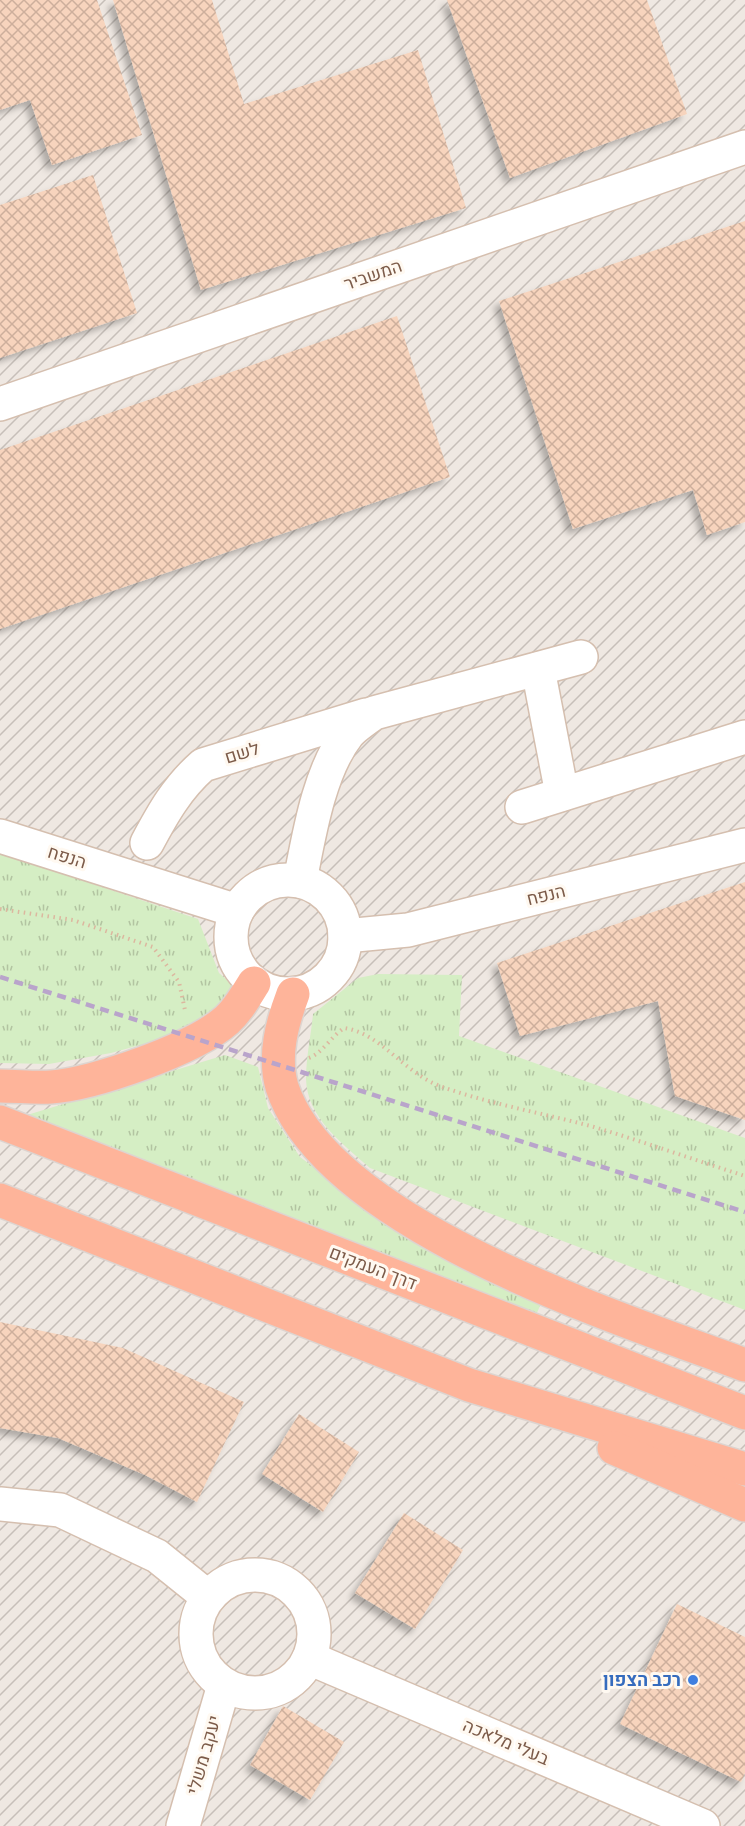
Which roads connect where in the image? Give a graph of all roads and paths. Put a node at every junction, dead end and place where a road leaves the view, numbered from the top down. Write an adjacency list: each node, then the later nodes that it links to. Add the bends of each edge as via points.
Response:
1 (745, 147): 2 (street, המשביר)
2 (0, 404)
3 (581, 657): 4 (street, לשם)
4 (538, 669): 5 (street, לשם); 7 (street)
5 (374, 713): 10 (street, לשם, via 202,765 167,804); 12 (street, לשם, via 350,732 332,760 310,831)
6 (745, 738): 7 (street)
7 (562, 794): 8 (street)
8 (522, 807)
9 (0, 836): 14 (street, הנפח)
10 (147, 843)
11 (745, 845): 15 (street, הנפח, via 408,930)
12 (300, 881): 14 (street, via 281,880 264,885 248,896); 15 (street, via 318,888 332,900 342,917)
13 (0, 909): 18 (path, via 73,920 153,947 179,982 190,1018)
14 (237, 911): 16 (street, via 231,942 239,965)
15 (345, 936): 17 (street, via 339,960 325,981)
16 (254, 983): 17 (street, via 279,994); 18 (highway, via 238,1007)
17 (293, 994): 19 (highway, via 278,1050)
18 (213, 1030): 20 (highway, via 96,1080 50,1087)
19 (279, 1060): 22 (path, via 295,1063 315,1056 344,1028 356,1030 438,1086 596,1128); 24 (highway, via 282,1086 314,1142 358,1184 407,1220 561,1296)
20 (0, 1086)
21 (0, 1122): 26 (highway, דרך העמקים)
22 (745, 1176)
23 (0, 1200): 25 (highway)
24 (745, 1365)
25 (469, 1385): 27 (highway); 29 (highway)
26 (745, 1413)
27 (745, 1469)
28 (0, 1504): 30 (street, via 60,1510 158,1556)
29 (745, 1505)
30 (208, 1597): 31 (street, via 239,1576 258,1574 285,1583 306,1603 313,1621 314,1640); 32 (street, via 199,1614 199,1654 208,1671)
31 (309, 1658): 32 (street, via 298,1675 281,1687 262,1693 242,1692); 34 (street, בעלי מלאכה)
32 (224, 1685): 33 (street, יעקב משלי)
33 (183, 1826)
34 (703, 1826)

